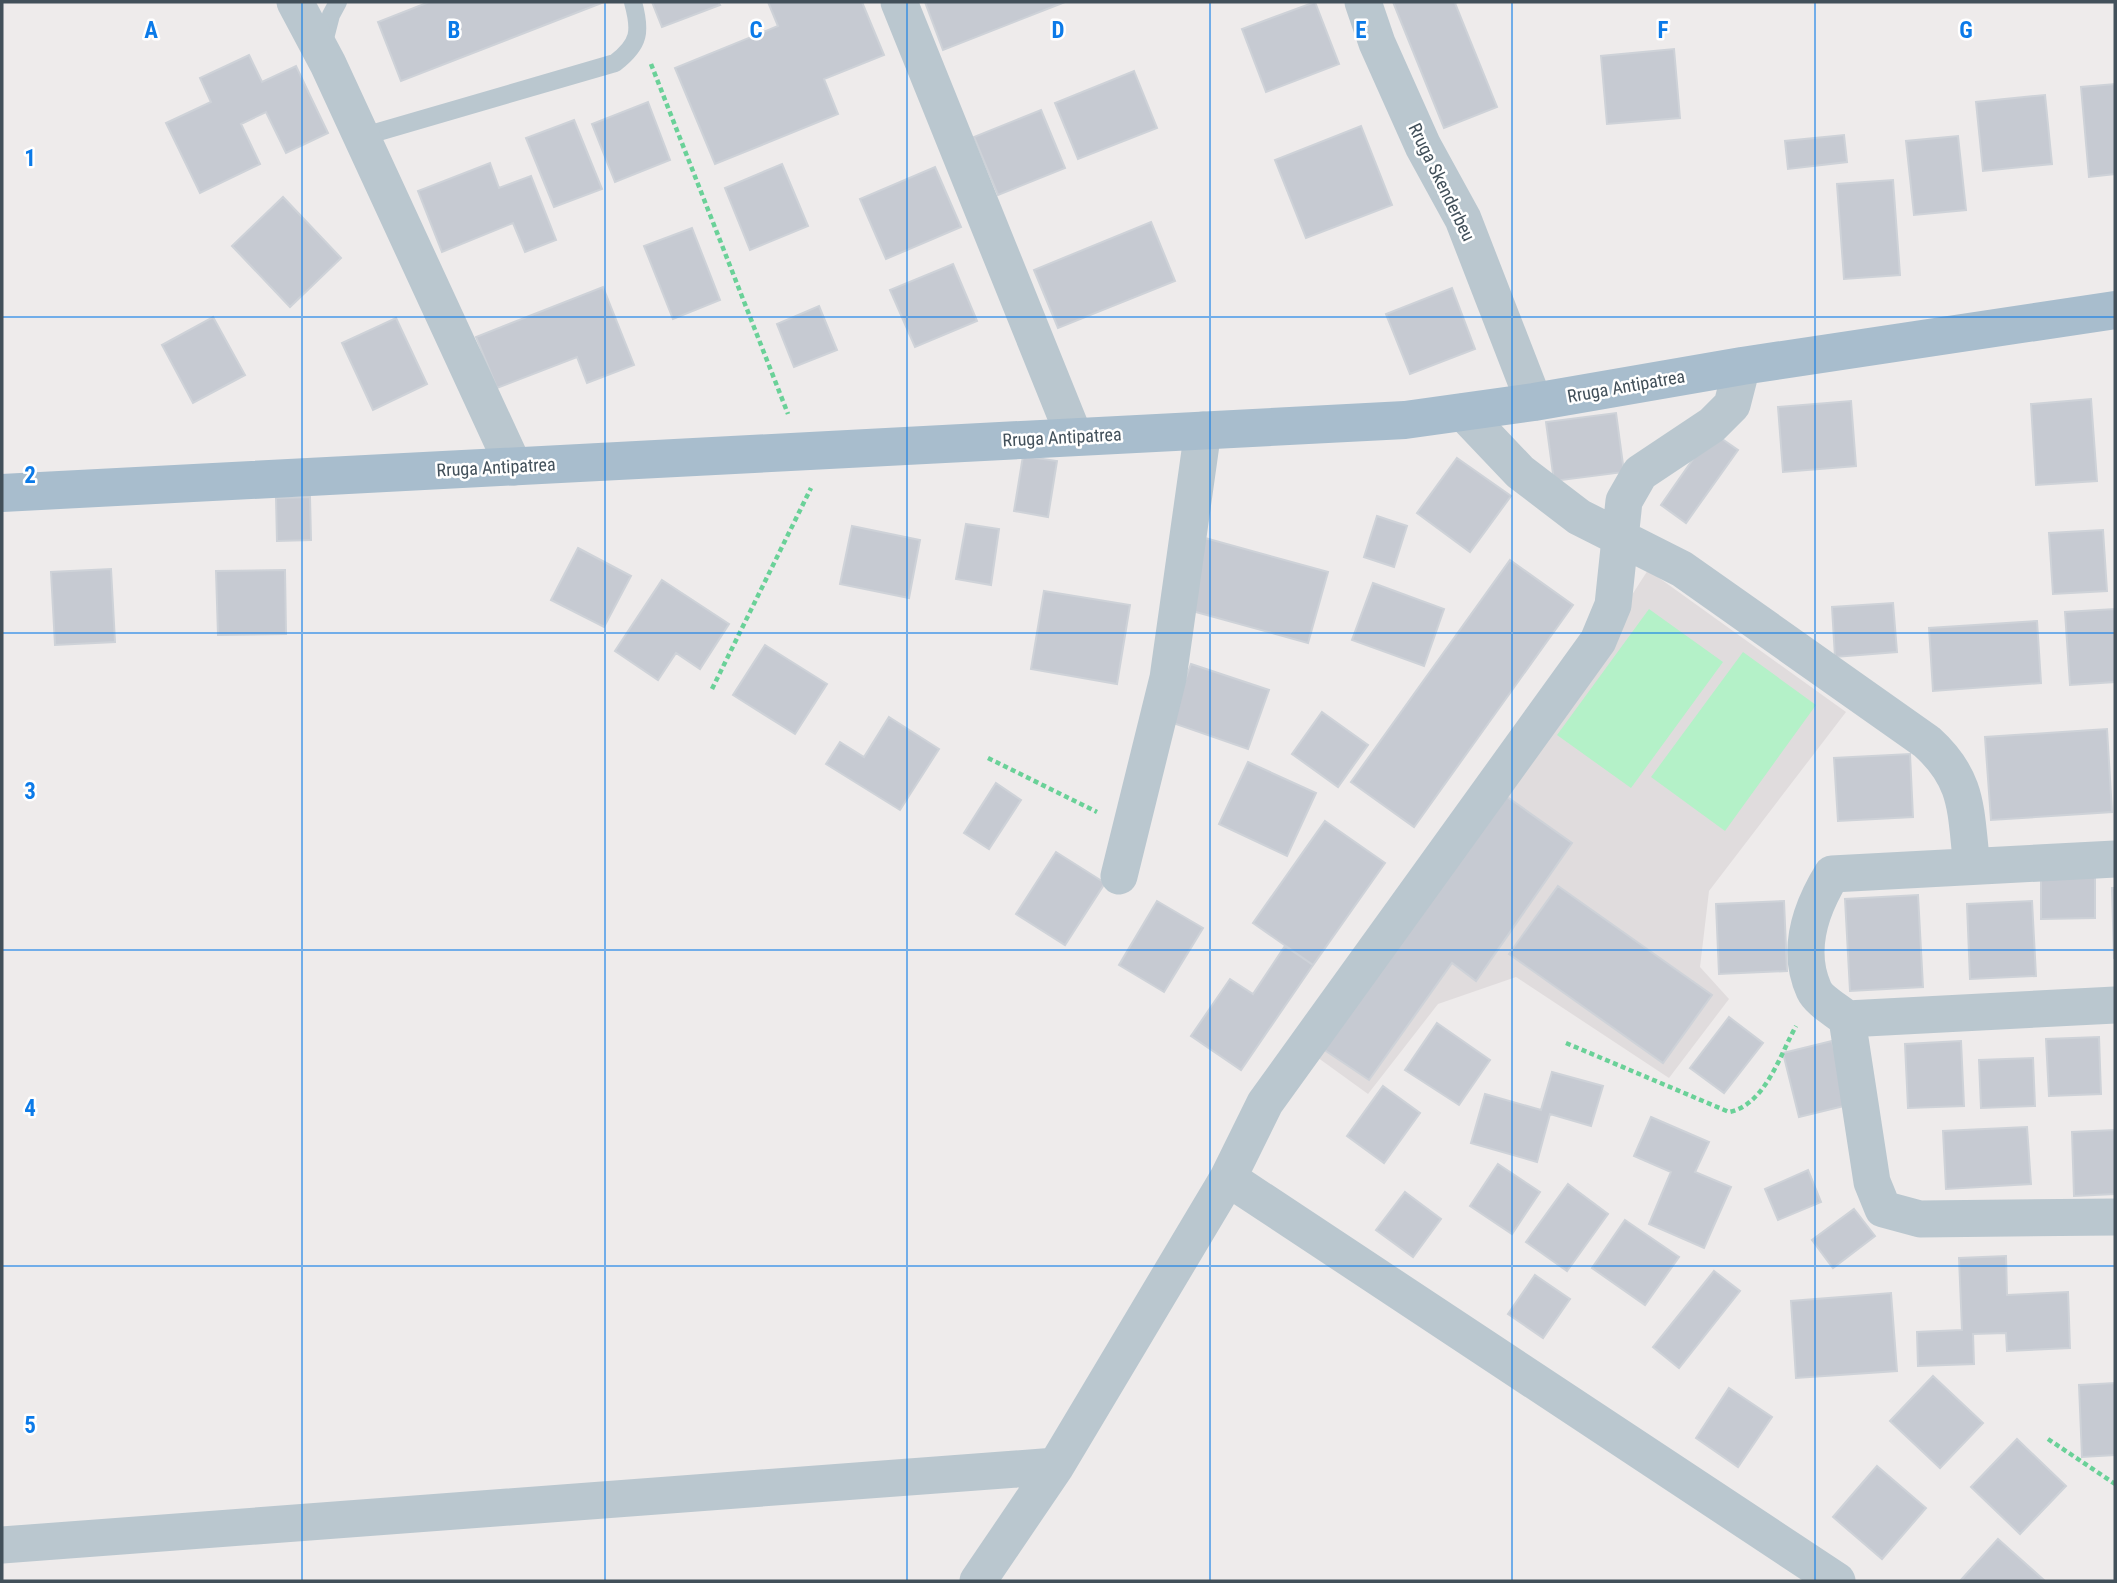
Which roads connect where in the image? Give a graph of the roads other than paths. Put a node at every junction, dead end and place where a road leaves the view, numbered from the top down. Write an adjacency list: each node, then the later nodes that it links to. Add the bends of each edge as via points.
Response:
1 (295, 2): 6 (street)
2 (338, 2): 6 (lane)
3 (633, 2): 7 (lane, via 637,39 630,52 615,63)
4 (899, 2): 13 (street)
5 (1363, 2): 10 (street, Rruga Skenderbeu, via 1423,146 1463,219)
6 (322, 53): 7 (street)
7 (361, 137): 14 (street)
8 (2115, 310): 9 (main road, Rruga Antipatrea)
9 (1742, 366): 10 (main road, Rruga Antipatrea); 16 (street, via 1732,405 1712,425 1640,472 1624,501)
10 (1534, 402): 11 (main road, Rruga Antipatrea)
11 (1463, 412): 12 (main road, Rruga Antipatrea, via 1405,420); 16 (street, via 1520,472 1579,517)
12 (1203, 430): 13 (main road, Rruga Antipatrea); 19 (street, via 1168,678)
13 (1074, 436): 14 (main road, Rruga Antipatrea)
14 (514, 467): 15 (main road, Rruga Antipatrea)
15 (2, 493)
16 (1620, 536): 18 (street, via 1682,569 1949,762 1962,790); 22 (street, via 1613,605 1598,641 1265,1103)
17 (2115, 859): 18 (street)
18 (1972, 866): 21 (street, via 1832,874 1815,901 1807,931 1807,962 1815,992)
19 (1119, 876)
20 (2115, 1005): 21 (street)
21 (1847, 1019): 23 (street, via 1872,1182 1883,1209 1920,1219)
22 (1228, 1178): 24 (street); 27 (street)
23 (2115, 1217)
24 (1056, 1466): 25 (street); 26 (street)
25 (2, 1545)
26 (978, 1581)
27 (1837, 1581)

